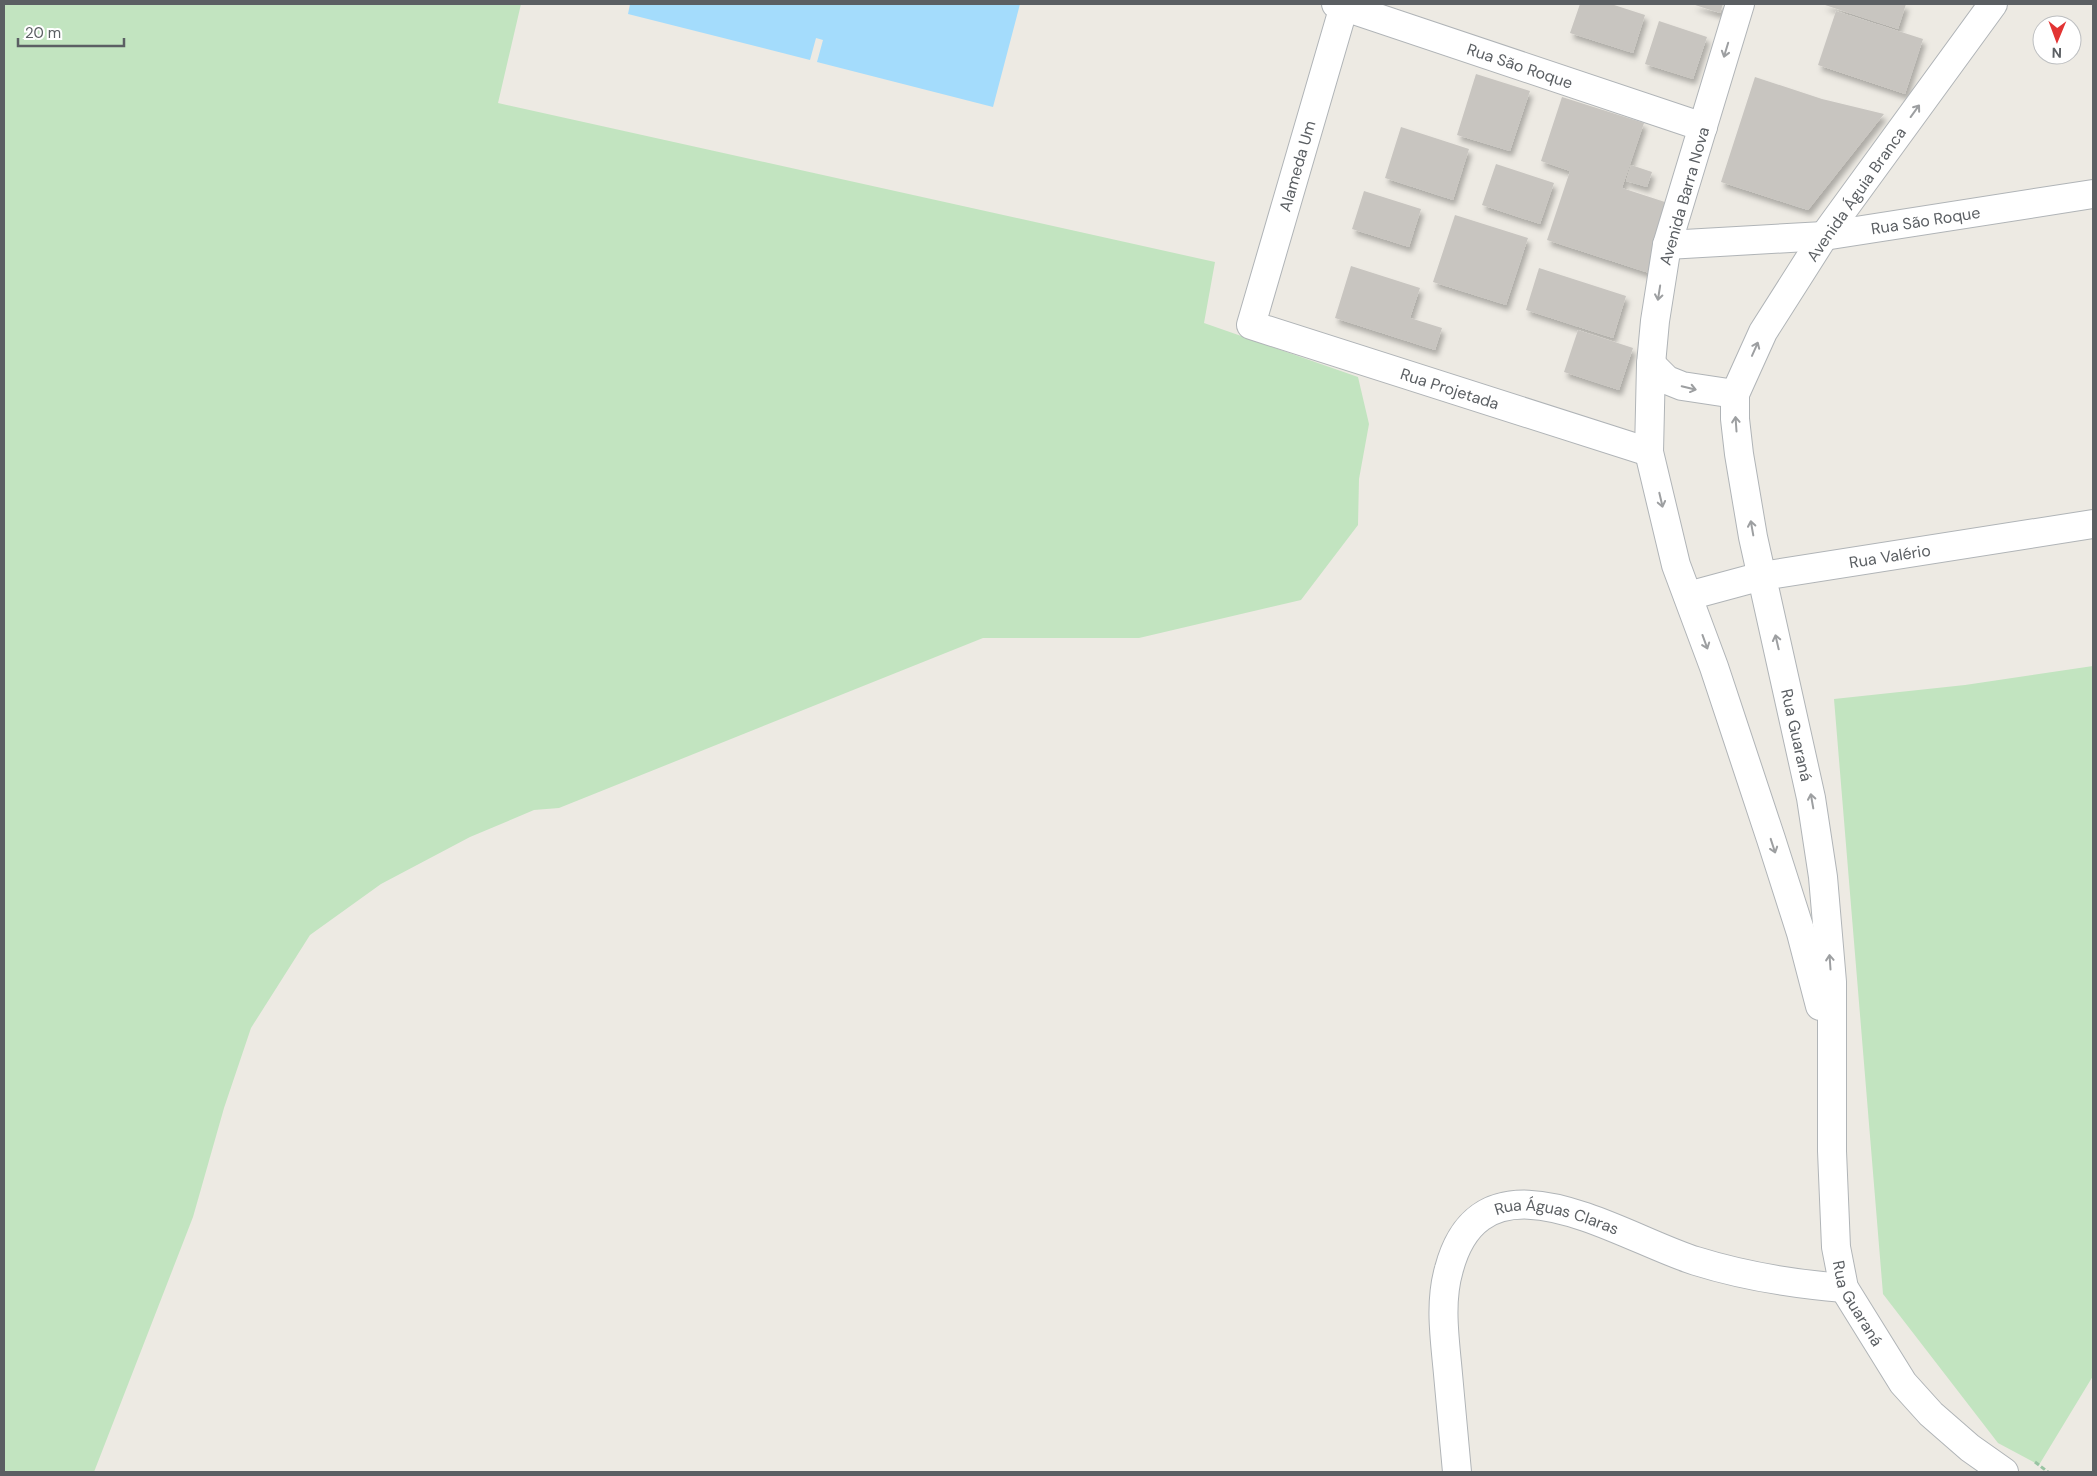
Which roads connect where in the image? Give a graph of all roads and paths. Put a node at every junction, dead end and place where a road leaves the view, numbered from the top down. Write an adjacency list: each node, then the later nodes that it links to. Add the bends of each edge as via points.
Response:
1 (1740, 4): 4 (street, Avenida Barra Nova, one-way to 4)
2 (1993, 4): 6 (street, Avenida Águia Branca, one-way to 2)
3 (1340, 5): 4 (street, Rua São Roque); 8 (street, Alameda Um)
4 (1703, 127): 7 (street, Avenida Barra Nova)
5 (2093, 194): 6 (street, Rua São Roque)
6 (1824, 236): 7 (street, Rua São Roque); 10 (street, Avenida Águia Branca, one-way to 6, via 1763,332)
7 (1667, 245): 9 (street, Avenida Barra Nova, one-way to 9, via 1654,321)
8 (1251, 325): 11 (street, Rua Projetada)
9 (1651, 364): 10 (street, one-way to 10, via 1667,380 1682,386); 11 (street, Avenida Barra Nova)
10 (1735, 394): 13 (street, Rua Guaraná, one-way to 10, via 1739,454)
11 (1650, 452): 14 (street, Rua Guaraná, one-way to 14, via 1676,565)
12 (2093, 524): 13 (street, Rua Valério)
13 (1762, 576): 14 (street, Rua Valério); 15 (street, Rua Guaraná, one-way to 13, via 1832,982 1812,798)
14 (1688, 596): 15 (street, Rua Guaraná, one-way to 15, via 1801,933 1816,987)
15 (1832, 1080): 16 (street, Rua Guaraná, via 1836,1247)
16 (1844, 1288): 17 (street, Rua Águas Claras, via 1789,1283 1694,1260 1558,1208 1530,1204 1498,1208 1470,1225 1458,1242 1448,1271 1443,1321); 18 (street, Rua Guaraná, via 1903,1383 1930,1414)
17 (1456, 1472)
18 (2004, 1472)

